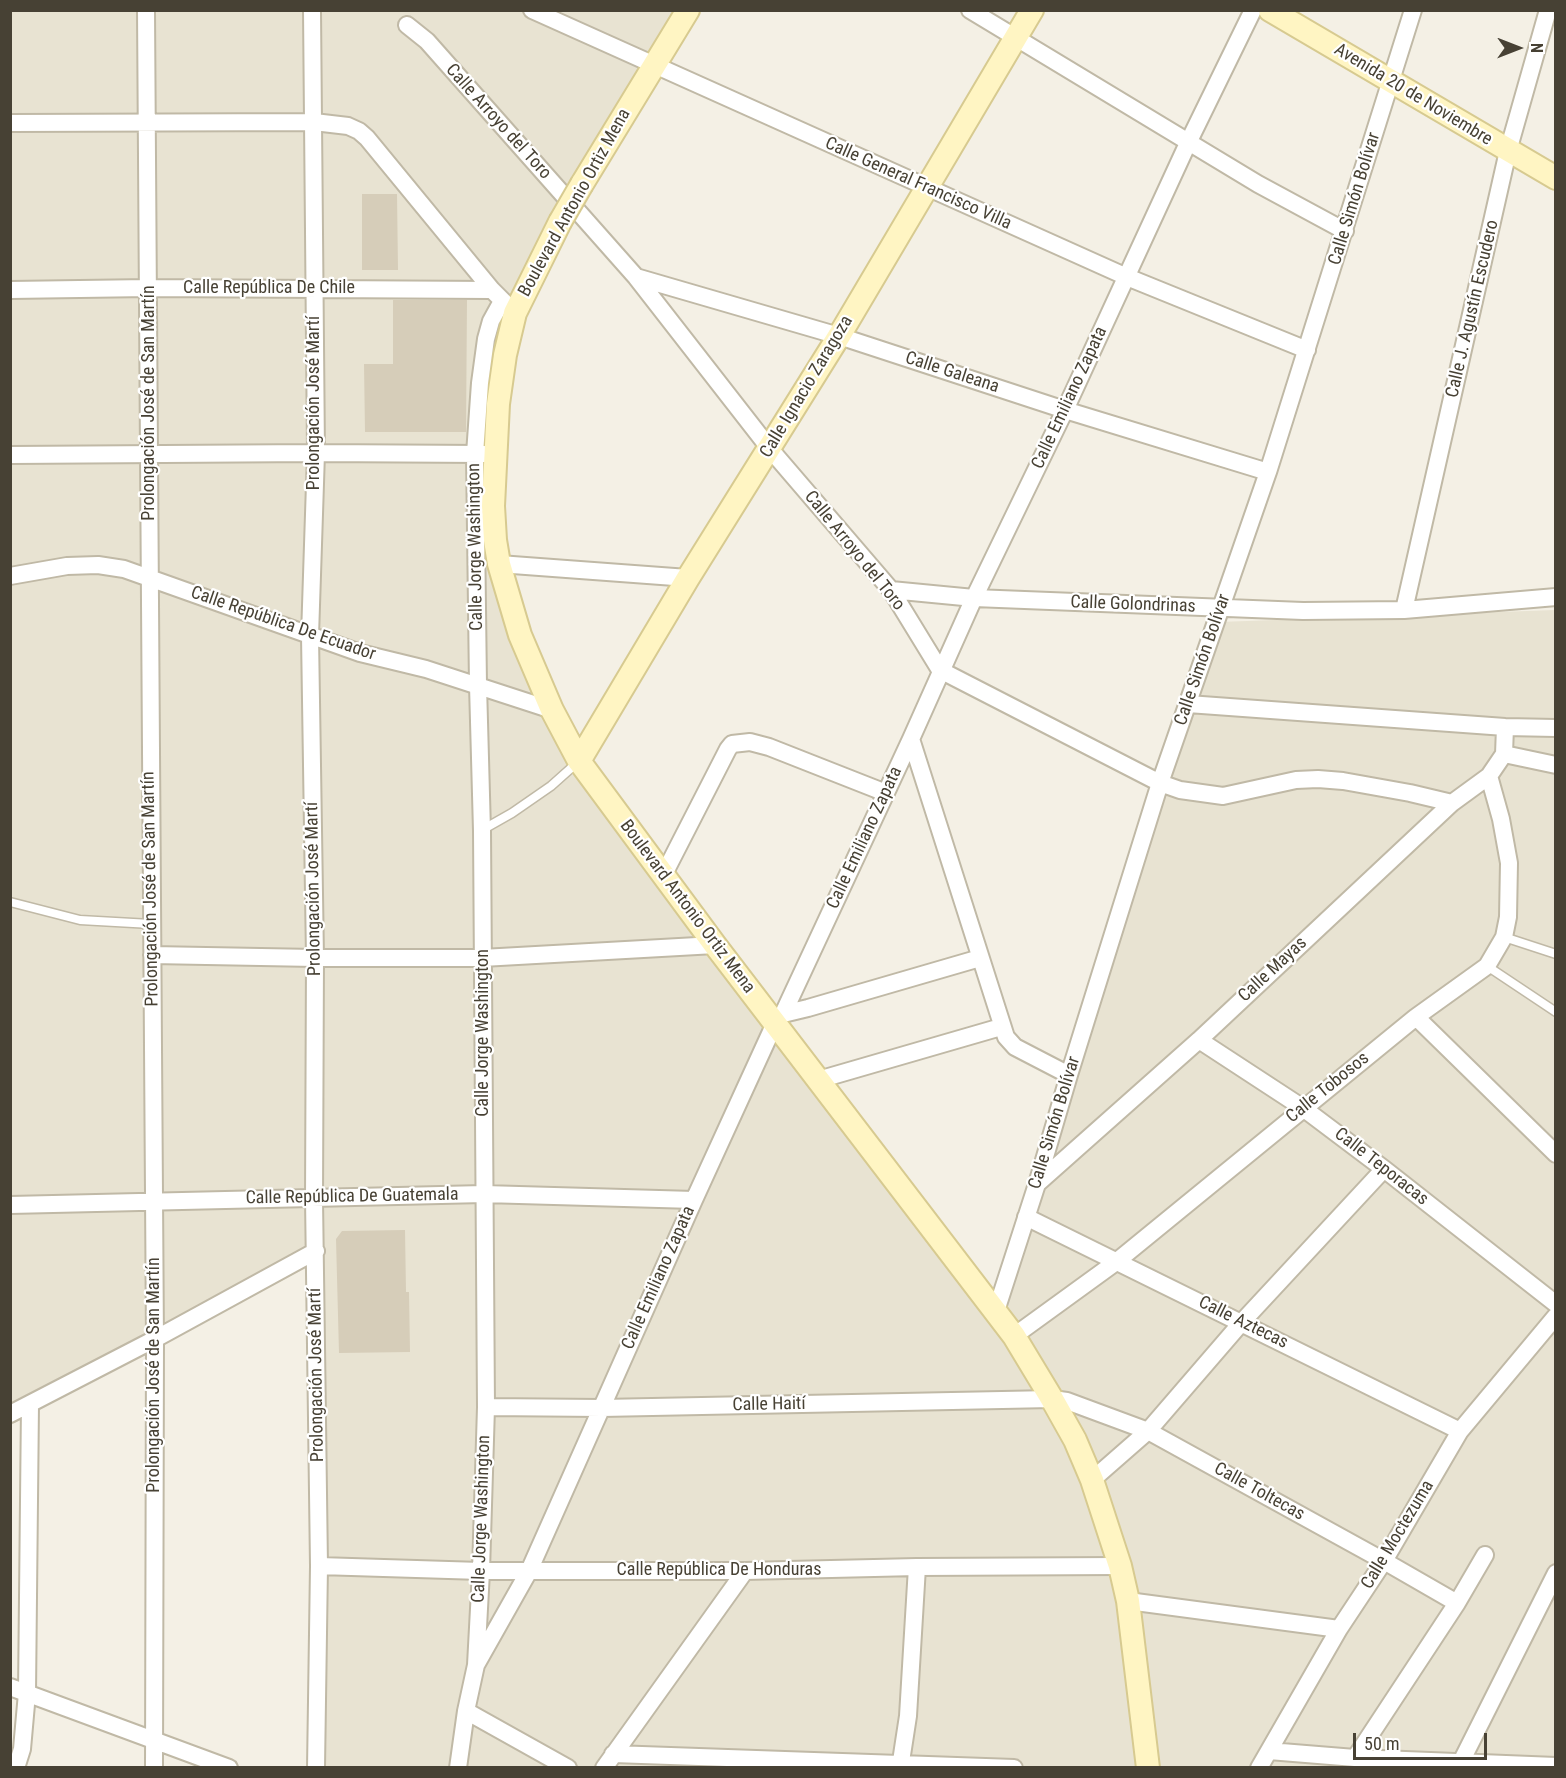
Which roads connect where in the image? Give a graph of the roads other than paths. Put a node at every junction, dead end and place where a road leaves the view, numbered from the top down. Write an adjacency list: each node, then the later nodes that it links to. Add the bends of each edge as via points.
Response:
1 (146, 10): 17 (street, Prolongación José de San Martín)
2 (312, 10): 15 (street, Prolongación José Martí)
3 (532, 10): 13 (street, Calle General Francisco Villa)
4 (688, 10): 13 (main road, Boulevard Antonio Ortiz Mena)
5 (970, 10): 12 (street)
6 (1032, 10): 12 (main road, Calle Ignacio Zaragoza)
7 (1253, 10): 18 (street, Calle Emiliano Zapata)
8 (1270, 10): 14 (main road, Avenida 20 de Noviembre)
9 (1413, 10): 14 (street, Calle Simón Bolívar)
10 (1548, 10): 19 (street, Calle J. Agustín Escudero)
11 (407, 25): 23 (street, Calle Arroyo del Toro, via 427,41)
12 (1015, 36): 18 (street); 21 (main road, Calle Ignacio Zaragoza)
13 (653, 66): 21 (street, Calle General Francisco Villa); 28 (main road, Boulevard Antonio Ortiz Mena, bridge, via 560,222)
14 (1390, 82): 19 (main road, Avenida 20 de Noviembre); 22 (street, Calle Simón Bolívar)
15 (314, 122): 17 (street); 26 (street, Prolongación José Martí); 28 (street, via 348,126 368,138)
16 (10, 123): 17 (street)
17 (147, 123): 25 (street, Prolongación José de San Martín)
18 (1188, 143): 22 (street); 24 (street, Calle Emiliano Zapata)
19 (1508, 151): 20 (main road, Avenida 20 de Noviembre); 46 (street, Calle J. Agustín Escudero)
20 (1556, 178)
21 (926, 187): 24 (street, Calle General Francisco Villa); 29 (main road, Calle Ignacio Zaragoza)
22 (1345, 231): 30 (street, Calle Simón Bolívar)
23 (636, 277): 29 (street, Calle Galeana); 32 (street, Calle Arroyo del Toro)
24 (1127, 277): 30 (street, Calle General Francisco Villa); 31 (street, Calle Emiliano Zapata)
25 (149, 288): 26 (street, Calle República De Chile); 27 (street, Calle República De Chile); 36 (street, Prolongación José de San Martín)
26 (314, 288): 28 (street, Calle República De Chile); 33 (street, Prolongación José Martí)
27 (10, 290)
28 (503, 301): 34 (main road, Boulevard Antonio Ortiz Mena, via 505,355)
29 (838, 336): 31 (street, Calle Galeana); 32 (main road, Calle Ignacio Zaragoza)
30 (1307, 350): 37 (street, Calle Simón Bolívar)
31 (1065, 410): 37 (street, Calle Galeana); 44 (street, Calle Emiliano Zapata)
32 (770, 449): 41 (main road, Calle Ignacio Zaragoza); 42 (street, Calle Arroyo del Toro)
33 (316, 453): 34 (street); 36 (street); 47 (street, Prolongación José Martí)
34 (485, 454): 38 (main road, Boulevard Antonio Ortiz Mena); 49 (street, Calle Jorge Washington)
35 (10, 455): 36 (street)
36 (148, 455): 40 (street, Prolongación José de San Martín)
37 (1268, 472): 45 (street, Calle Simón Bolívar)
38 (500, 564): 41 (street); 51 (main road, Boulevard Antonio Ortiz Mena, via 520,635)
39 (10, 576): 40 (street, Calle República De Ecuador, via 98,565)
40 (149, 578): 47 (street, Calle República De Ecuador); 65 (street, Prolongación José de San Martín)
41 (688, 578): 56 (main road, Calle Ignacio Zaragoza)
42 (891, 590): 44 (street, Calle Golondrinas); 48 (street, Calle Arroyo del Toro)
43 (1556, 597): 46 (street, Calle Golondrinas)
44 (974, 598): 45 (street, Calle Golondrinas); 48 (street, Calle Emiliano Zapata)
45 (1222, 608): 46 (street, Calle Golondrinas); 50 (street, Calle Simón Bolívar)
46 (1404, 610)
47 (310, 636): 49 (street, Calle República De Ecuador); 70 (street, Prolongación José Martí)
48 (940, 670): 54 (street, Calle Emiliano Zapata); 59 (street)
49 (478, 685): 51 (street, Calle República De Ecuador); 62 (street, Calle Jorge Washington)
50 (1188, 704): 52 (street); 59 (street, Calle Simón Bolívar)
51 (552, 710): 56 (main road, Boulevard Antonio Ortiz Mena)
52 (1505, 727): 53 (street); 55 (street)
53 (1556, 728)
54 (911, 740): 60 (street, Calle Emiliano Zapata); 72 (street)
55 (1504, 754): 57 (street); 58 (street, Calle Mayas)
56 (579, 761): 62 (lane, via 551,786); 63 (main road, Boulevard Antonio Ortiz Mena)
57 (1556, 765)
58 (1489, 776): 61 (street, Calle Mayas); 66 (street, Calle Tobosos, via 1509,863 1509,917)
59 (1160, 783): 61 (street, via 1223,796 1318,779); 79 (street, Calle Simón Bolívar)
60 (886, 792): 63 (street, via 769,747 738,742 728,749); 76 (street, Calle Emiliano Zapata)
61 (1452, 803): 78 (street, Calle Mayas)
62 (482, 831): 71 (street, Calle Jorge Washington)
63 (663, 876): 67 (main road, Boulevard Antonio Ortiz Mena)
64 (10, 902): 65 (lane, via 80,920)
65 (151, 924): 69 (street, Prolongación José de San Martín)
66 (1504, 937): 68 (lane); 73 (street, Calle Tobosos)
67 (714, 945): 71 (street); 76 (main road, Boulevard Antonio Ortiz Mena)
68 (1556, 954)
69 (152, 955): 70 (street); 88 (street, Prolongación José de San Martín)
70 (315, 958): 71 (street); 86 (street, Prolongación José Martí)
71 (482, 958): 85 (street, Calle Jorge Washington)
72 (980, 958): 76 (street); 77 (street)
73 (1487, 966): 74 (lane); 75 (street, Calle Tobosos)
74 (1556, 1012)
75 (1416, 1017): 81 (street, Calle Tobosos); 82 (street)
76 (779, 1018): 80 (main road, Boulevard Antonio Ortiz Mena); 87 (street, Calle Emiliano Zapata)
77 (1001, 1027): 79 (street, via 1015,1047); 80 (street)
78 (1198, 1040): 81 (street, Calle Teporacas); 84 (street, Calle Mayas)
79 (1069, 1075): 84 (street, Calle Simón Bolívar)
80 (818, 1080): 94 (main road, Boulevard Antonio Ortiz Mena)
81 (1303, 1108): 83 (street, Calle Teporacas); 92 (street, Calle Tobosos)
82 (1556, 1154)
83 (1384, 1168): 93 (street, Calle Teporacas); 96 (street)
84 (1037, 1184): 90 (street, Calle Simón Bolívar)
85 (484, 1194): 86 (street, Calle República De Guatemala); 87 (street, Calle República De Guatemala); 101 (street, Calle Jorge Washington)
86 (314, 1199): 88 (street, Calle República De Guatemala); 91 (street, Prolongación José Martí)
87 (694, 1200): 102 (street, Calle Emiliano Zapata)
88 (153, 1201): 89 (street, Calle República De Guatemala); 98 (street, Prolongación José de San Martín)
89 (10, 1205)
90 (1026, 1217): 92 (street, Calle Aztecas); 94 (street, Calle Simón Bolívar)
91 (316, 1251): 98 (street); 109 (street, Prolongación José Martí)
92 (1116, 1262): 96 (street, Calle Aztecas); 97 (street, Calle Tobosos)
93 (1556, 1304)
94 (996, 1311): 97 (main road, Boulevard Antonio Ortiz Mena)
95 (1556, 1316): 105 (street, Calle Moctezuma)
96 (1242, 1322): 104 (street); 105 (street, Calle Aztecas)
97 (1014, 1336): 99 (main road, Boulevard Antonio Ortiz Mena)
98 (155, 1339): 100 (street); 123 (street, Prolongación José de San Martín)
99 (1052, 1399): 102 (street, Calle Haití); 104 (street, Calle Toltecas, via 1086,1407); 106 (main road, Boulevard Antonio Ortiz Mena)
100 (30, 1404): 103 (street); 121 (street)
101 (486, 1407): 102 (street, Calle Haití); 112 (street, Calle Jorge Washington)
102 (602, 1408): 113 (street, Calle Emiliano Zapata)
103 (10, 1414)
104 (1148, 1431): 106 (street); 108 (street, Calle Toltecas)
105 (1460, 1431): 108 (street, Calle Moctezuma)
106 (1092, 1480): 110 (main road, Boulevard Antonio Ortiz Mena)
107 (1485, 1556): 117 (street)
108 (1384, 1561): 117 (street, Calle Toltecas); 118 (street, Calle Moctezuma)
109 (319, 1566): 112 (street, Calle República De Honduras); 134 (street, Prolongación José Martí)
110 (1120, 1566): 111 (street, Calle República De Honduras); 116 (main road, Boulevard Antonio Ortiz Mena)
111 (917, 1567): 114 (street, Calle República De Honduras); 129 (street, via 908,1716)
112 (482, 1570): 113 (street, Calle República De Honduras); 119 (street, Calle Jorge Washington)
113 (529, 1570): 114 (street, Calle República De Honduras); 119 (street, Calle Emiliano Zapata)
114 (745, 1570): 125 (street)
115 (1556, 1573): 128 (street)
116 (1128, 1601): 118 (street); 139 (main road, Boulevard Antonio Ortiz Mena)
117 (1457, 1603): 126 (street)
118 (1338, 1629): 124 (street, Calle Moctezuma)
119 (476, 1665): 122 (street, Calle Jorge Washington)
120 (10, 1687): 121 (street)
121 (27, 1693): 123 (street); 131 (street, via 22,1749)
122 (466, 1711): 135 (street, Calle Jorge Washington); 136 (street)
123 (154, 1741): 132 (street, Prolongación José de San Martín); 133 (street)
124 (1269, 1751): 126 (street); 140 (street, Calle Moctezuma)
125 (614, 1754): 127 (street); 137 (street)
126 (1355, 1758): 128 (street)
127 (740, 1762): 129 (street)
128 (1461, 1762): 130 (street)
129 (901, 1765): 138 (street)
130 (1556, 1766)
131 (16, 1767)
132 (154, 1767)
133 (230, 1767)
134 (316, 1767)
135 (458, 1767)
136 (568, 1767)
137 (604, 1767)
138 (1014, 1767)
139 (1148, 1767)
140 (1259, 1767)

